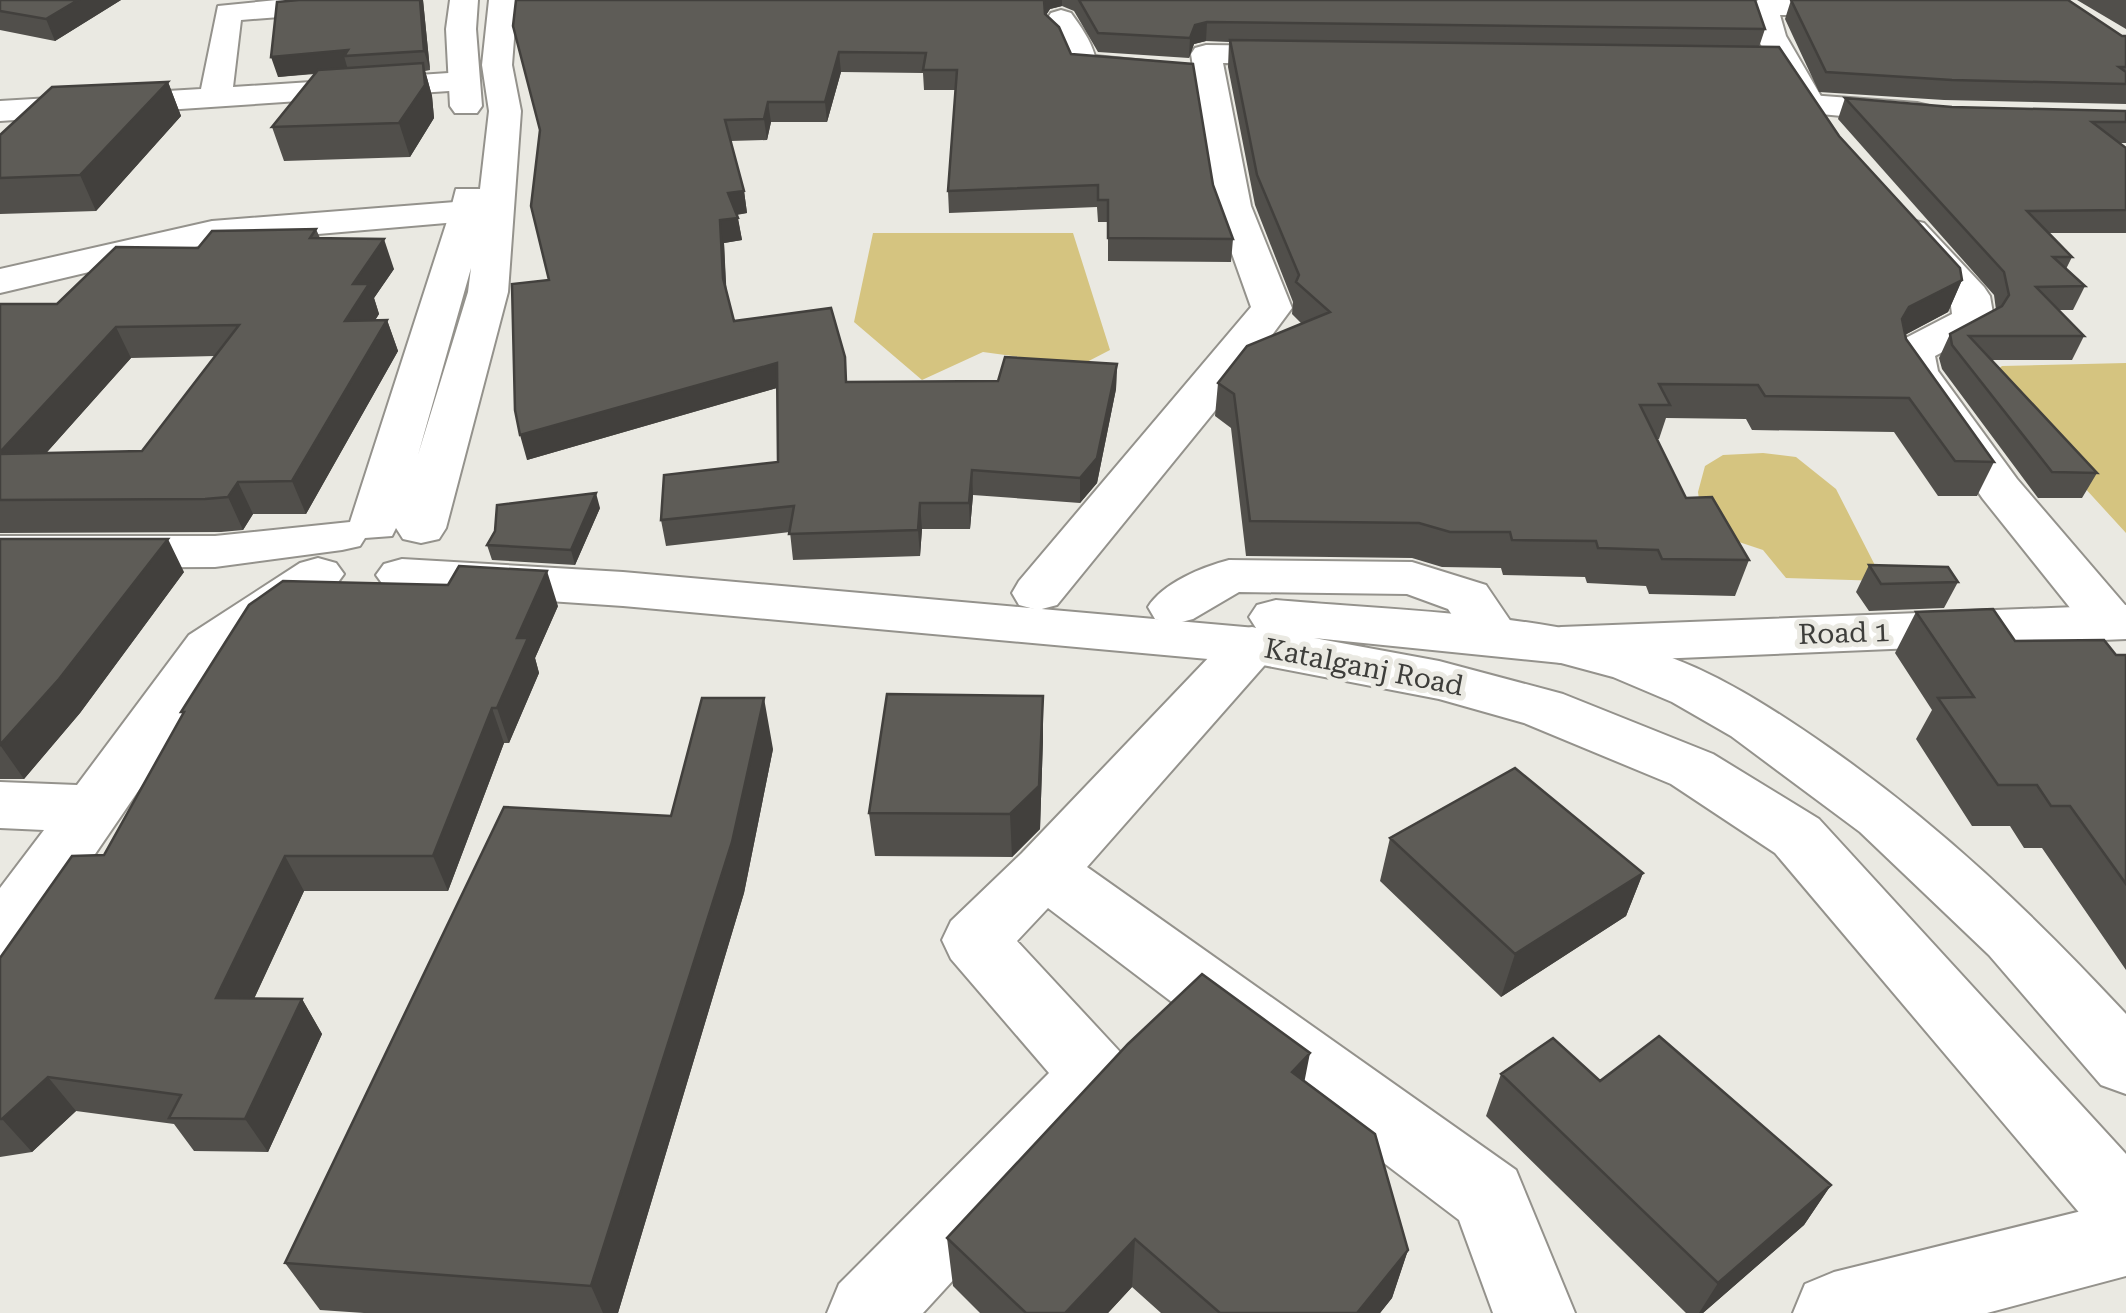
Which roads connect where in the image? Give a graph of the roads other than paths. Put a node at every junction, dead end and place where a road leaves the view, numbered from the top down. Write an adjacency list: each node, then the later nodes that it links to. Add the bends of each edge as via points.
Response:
1 (397, 0): 5 (street)
2 (464, 0): 11 (street)
3 (504, 0): 20 (street, via 497,65 505,110 488,292)
4 (1899, 0): 9 (street, via 1764,7)
5 (232, 6): 12 (street)
6 (1061, 19): 10 (street, via 1082,64)
7 (1332, 55): 10 (street, via 1214,53 1204,57)
8 (1745, 62): 9 (street)
9 (1784, 62): 13 (street)
10 (1207, 72): 23 (street, via 1233,206 1272,308)
11 (464, 81): 12 (street); 18 (street)
12 (216, 98): 14 (street)
13 (1810, 105): 15 (street); 16 (street)
14 (0, 111)
15 (1944, 114)
16 (1836, 142)
17 (1889, 206): 24 (street, via 1970,296 1973,319 1913,351 1918,372 2000,489)
18 (468, 212): 19 (street, via 212,232); 20 (street)
19 (0, 281)
20 (371, 550): 21 (street, via 304,544 208,552); 22 (street, via 120,572); 23 (street, Katalganj Road); 25 (street, Katalganj Road, via 623,589); 30 (street, via 208,648)
21 (0, 552)
22 (0, 572)
23 (1038, 593): 26 (street, Katalganj Road)
24 (2118, 622): 26 (street, Road 1)
25 (1252, 645): 28 (street, Katalganj Road, via 1439,680 1543,708); 31 (street)
26 (1562, 645): 27 (street, Katalganj Road, via 1630,662)
27 (1751, 722): 28 (street); 33 (street, Katalganj Road, via 1882,816 2013,936)
28 (1692, 769): 34 (street, Katalganj Road, via 1797,836)
29 (0, 805): 30 (street)
30 (93, 809): 32 (street)
31 (1045, 870): 37 (street, via 974,940 1095,1075); 38 (street, via 1489,1196)
32 (0, 939)
33 (2126, 1063)
34 (2101, 1151): 35 (street, Katalganj Road)
35 (2126, 1210)
36 (2126, 1238): 39 (street)
37 (868, 1313)
38 (1534, 1313)
39 (1834, 1313)

